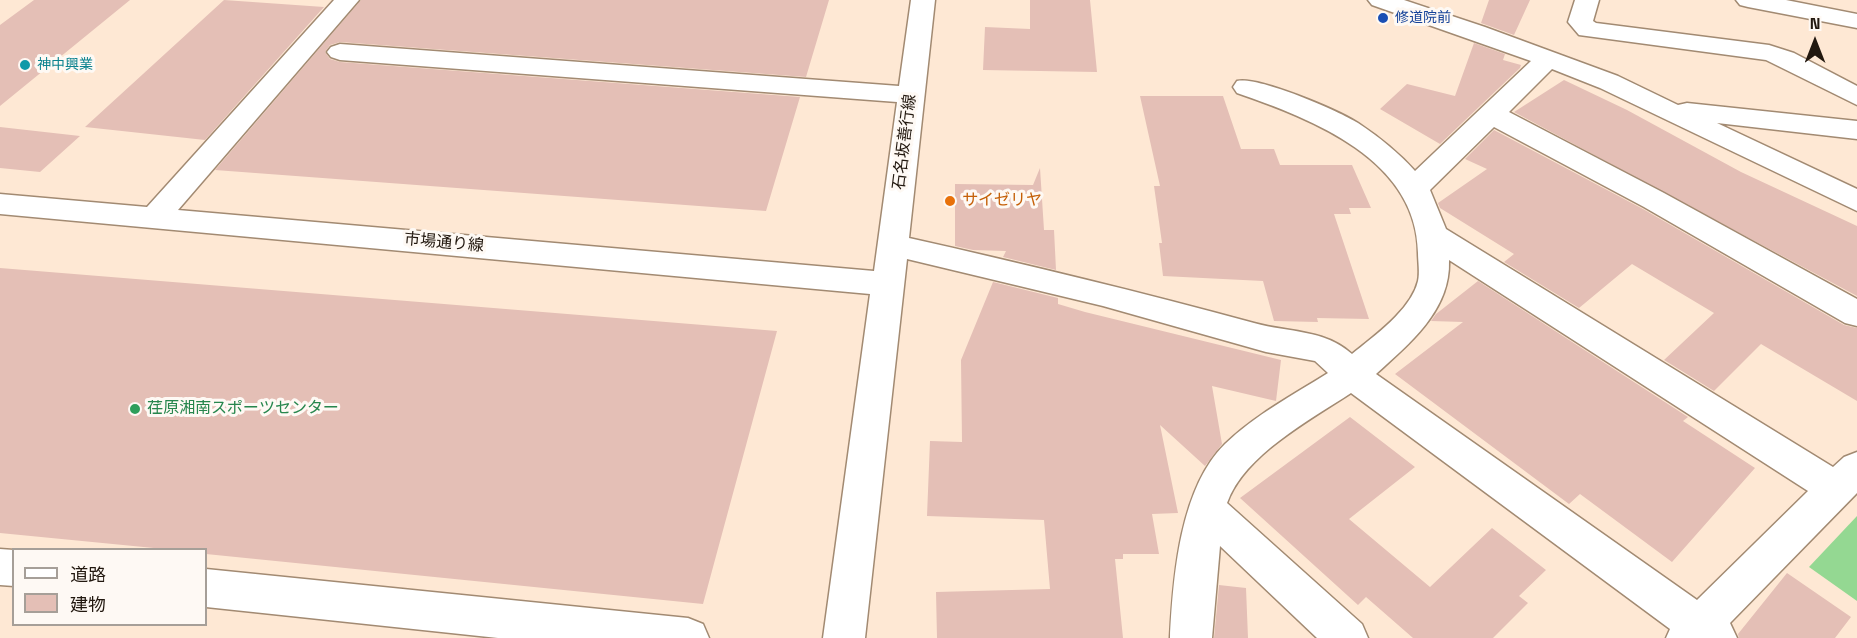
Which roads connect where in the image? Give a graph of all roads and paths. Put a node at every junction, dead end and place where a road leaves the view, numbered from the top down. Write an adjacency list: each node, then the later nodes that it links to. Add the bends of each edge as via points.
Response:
1 (347, 0): 19 (street)
2 (922, 0): 11 (street, 石名坂善行線)
3 (1380, 0): 6 (street)
4 (1587, 0): 12 (street, via 1581,22 1588,30 1785,58)
5 (1748, 0): 7 (street)
6 (1431, 8): 9 (street)
7 (1857, 21)
8 (340, 52): 11 (street)
9 (1548, 59): 13 (street, via 1609,82); 14 (street)
10 (1246, 87): 16 (street, via 1346,128 1389,160)
11 (911, 94): 21 (street, 石名坂善行線)
12 (1857, 97)
13 (1661, 108): 15 (street); 17 (street)
14 (1491, 114): 16 (street); 23 (street)
15 (1857, 130)
16 (1414, 188): 20 (street)
17 (1857, 201)
18 (0, 204): 19 (street, 市場通り線)
19 (154, 218): 22 (street, 市場通り線)
20 (1433, 235): 24 (street, via 1434,281 1411,322); 25 (street)
21 (893, 245): 22 (street, 石名坂善行線); 24 (street, via 1103,294 1266,339 1325,350)
22 (888, 284): 30 (street, 石名坂善行線)
23 (1857, 314)
24 (1352, 375): 26 (street, via 1272,427 1238,455 1215,484); 28 (street)
25 (1847, 478): 28 (street)
26 (1206, 508): 31 (street); 32 (street)
27 (207, 588): 29 (street)
28 (1701, 634)
29 (688, 638)
30 (843, 638)
31 (1191, 638)
32 (1347, 638)

